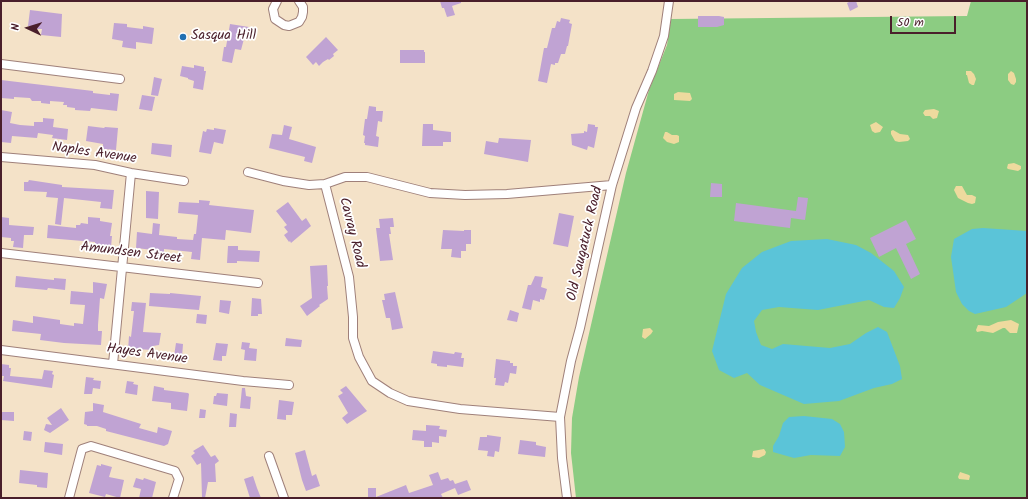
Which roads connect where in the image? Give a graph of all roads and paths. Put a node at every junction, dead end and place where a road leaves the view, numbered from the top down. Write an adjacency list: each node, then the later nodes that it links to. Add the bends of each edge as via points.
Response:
1 (277, 1): 2 (street, via 273,9 276,19 279,23 289,26 302,18 303,7)
2 (299, 1)
3 (669, 1): 11 (street, Old Saugatuck Road, via 664,36 636,108)
4 (1, 64): 5 (street)
5 (120, 79)
6 (1, 157): 8 (street, Naples Avenue, via 95,165)
7 (248, 172): 10 (street, via 283,182)
8 (131, 173): 9 (street, Naples Avenue); 13 (street)
9 (184, 182)
10 (325, 184): 11 (street, Cavray Road, via 345,177 367,176 430,193 465,195); 18 (street, Cavray Road, via 349,277 353,338 359,357 372,381 390,394 408,401 460,409)
11 (612, 185): 18 (street, Old Saugatuck Road)
12 (1, 253): 13 (street, Amundsen Street)
13 (121, 266): 14 (street, Amundsen Street); 16 (street)
14 (258, 283)
15 (1, 350): 16 (street, Hayes Avenue)
16 (113, 364): 17 (street, Hayes Avenue)
17 (289, 385)
18 (560, 417): 23 (street, Old Saugatuck Road)
19 (269, 456): 22 (street)
20 (69, 498): 21 (street, via 82,449 92,446 175,471 179,479)
21 (173, 498)
22 (284, 498)
23 (567, 498)

